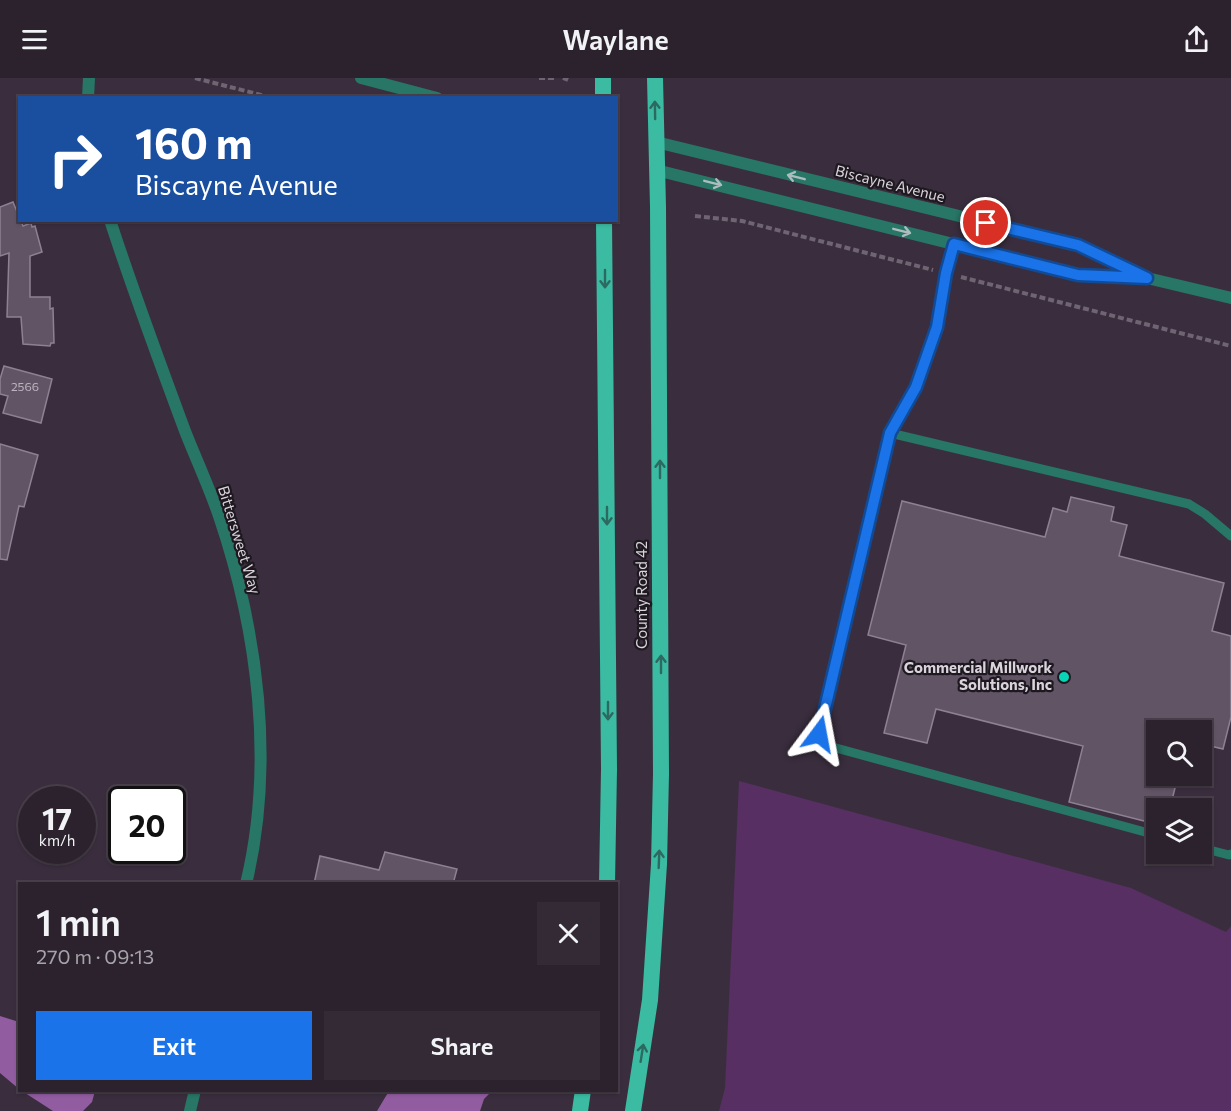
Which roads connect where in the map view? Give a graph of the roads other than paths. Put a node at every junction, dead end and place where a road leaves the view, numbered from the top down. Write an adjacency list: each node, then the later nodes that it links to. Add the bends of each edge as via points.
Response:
1 (89, 78): 5 (street)
2 (361, 78): 6 (street)
3 (603, 78): 7 (highway)
4 (655, 78): 8 (highway, County Road 42, one-way to 4)
5 (88, 96)
6 (429, 96)
7 (603, 96)
8 (656, 142): 9 (highway, County Road 42); 13 (street, Biscayne Avenue, one-way to 8, via 1078,245)
9 (656, 170): 12 (street, Biscayne Avenue, one-way to 12); 26 (highway, County Road 42, one-way to 9, via 650,1000 660,842)
10 (111, 222): 20 (street, Bittersweet Way, via 219,516 240,590 255,667 261,746 257,820)
11 (604, 222): 21 (highway, one-way to 21)
12 (954, 244): 13 (street, Biscayne Avenue, via 1078,275); 15 (lane, via 937,327 916,387)
13 (1147, 278): 14 (street, Biscayne Avenue)
14 (1231, 298)
15 (890, 433): 16 (lane, via 1189,504); 17 (lane, via 819,734 825,745)
16 (1231, 536)
17 (1146, 833)
18 (1212, 851): 19 (lane)
19 (1231, 854)
20 (246, 882)
21 (607, 882)
22 (195, 1092): 24 (street)
23 (583, 1092): 25 (highway)
24 (190, 1111)
25 (580, 1111)
26 (633, 1111)

